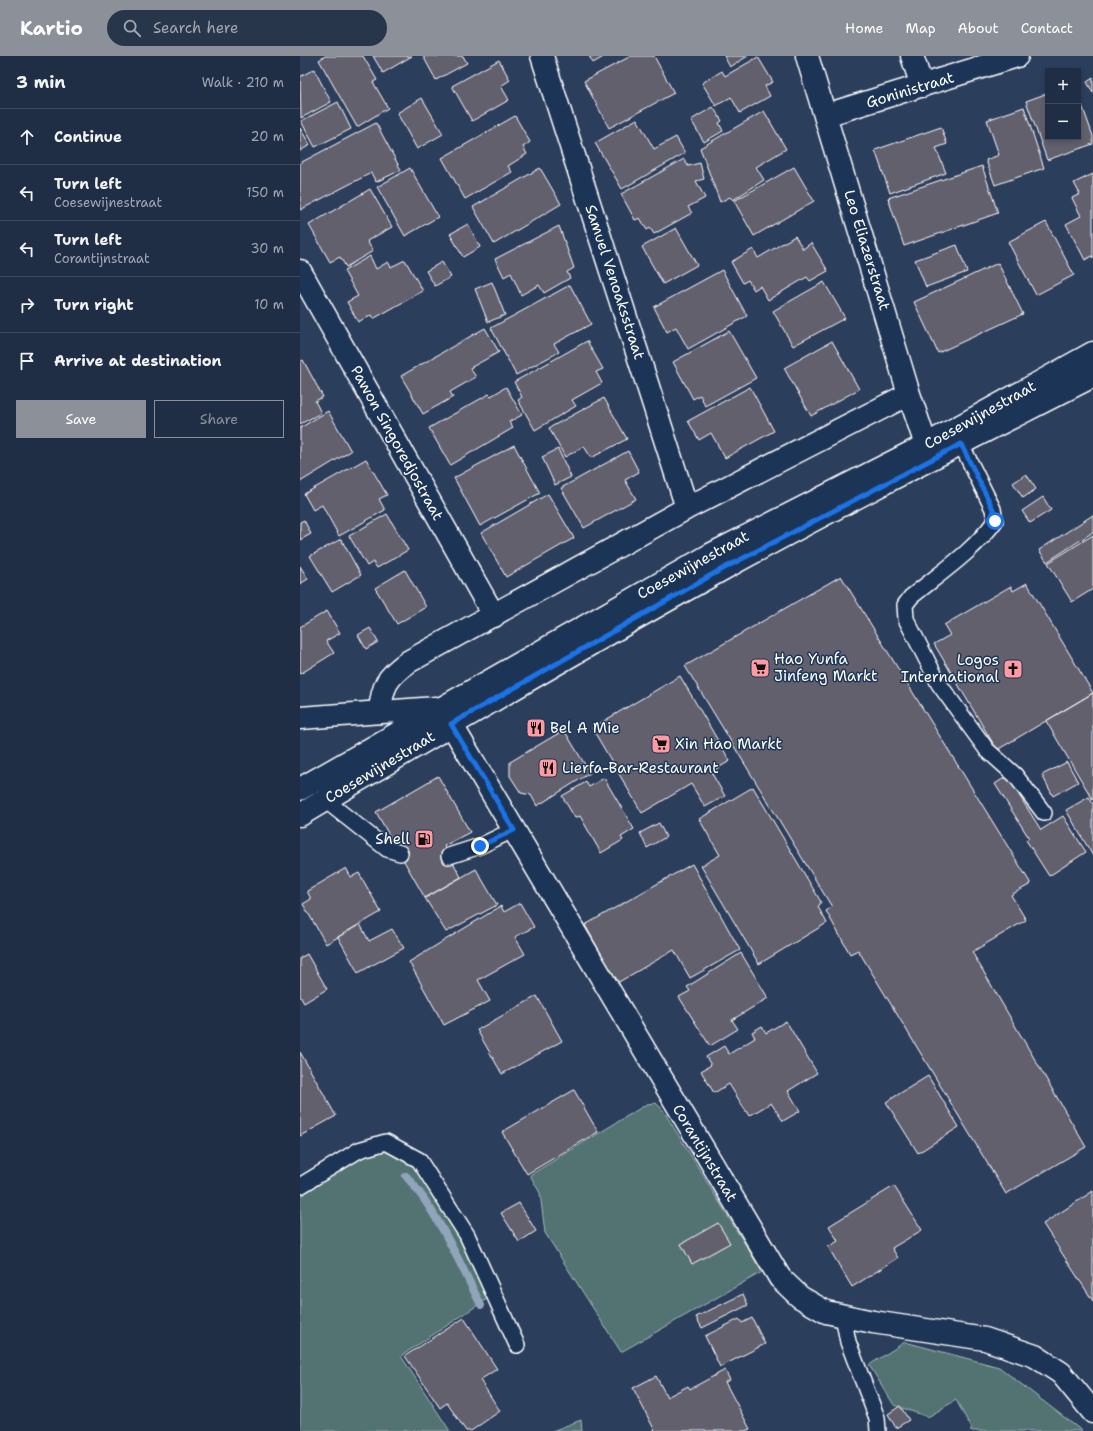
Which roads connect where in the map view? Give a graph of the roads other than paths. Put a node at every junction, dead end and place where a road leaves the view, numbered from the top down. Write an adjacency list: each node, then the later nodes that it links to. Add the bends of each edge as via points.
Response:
1 (542, 56): 13 (street, Samuel Venoaksstraat)
2 (807, 56): 6 (street, Leo Eliazerstraat)
3 (912, 56): 5 (street)
4 (1017, 56): 5 (street, Goninistraat)
5 (922, 86): 6 (street, Goninistraat)
6 (826, 115): 10 (street, Leo Eliazerstraat)
7 (300, 271): 14 (street, Pawon Singoredjostraat)
8 (1093, 353): 12 (street, Coesewijnestraat)
9 (1093, 376): 11 (street, Coesewijnestraat)
10 (909, 394): 12 (street, Leo Eliazerstraat); 13 (street)
11 (961, 444): 16 (street, Coesewijnestraat); 20 (lane, via 993,509 995,521 987,533 970,549 911,597 905,605 906,619 940,684 969,726 987,750 1015,774)
12 (926, 445): 16 (street, Coesewijnestraat, via 710,554)
13 (687, 508): 14 (street)
14 (494, 616): 15 (street, via 394,672 381,694)
15 (380, 712): 16 (street); 17 (street)
16 (447, 716): 18 (street, Coesewijnestraat); 19 (street, Coesewijnestraat); 22 (street, Corantijnstraat)
17 (300, 718)
18 (300, 789)
19 (325, 800): 21 (street, Coesewijnestraat); 23 (lane, via 387,849)
20 (1044, 813)
21 (300, 815)
22 (514, 830): 24 (lane, via 480,846); 26 (street, Corantijnstraat, via 780,1278 800,1297 826,1312)
23 (400, 853)
24 (449, 856)
25 (300, 1186): 27 (lane, via 359,1150 386,1142 419,1160 467,1235)
26 (843, 1316): 28 (street, Corantijnstraat, via 984,1339 1035,1356 1061,1373); 29 (lane, via 848,1342 877,1418)
27 (517, 1345)
28 (1093, 1412)
29 (878, 1431)

